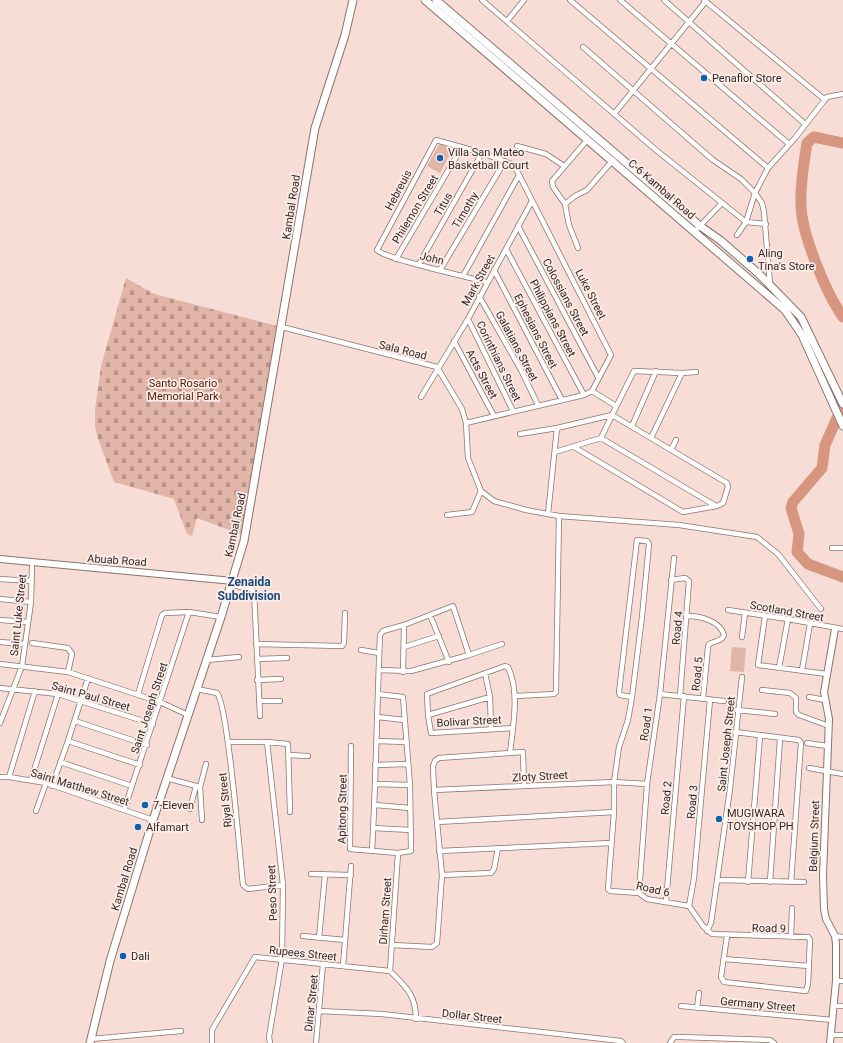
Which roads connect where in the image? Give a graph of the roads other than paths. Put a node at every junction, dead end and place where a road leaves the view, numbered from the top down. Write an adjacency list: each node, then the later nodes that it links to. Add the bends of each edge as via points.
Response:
1 (353, 0): 52 (main road, Kambal Road, via 345,35 315,128)
2 (425, 0): 20 (main road, C-6 Kambal Road)
3 (436, 0): 26 (main road, C-6 Kambal Road)
4 (482, 0): 10 (street)
5 (524, 0): 10 (street)
6 (570, 0): 14 (street)
7 (620, 0): 12 (street)
8 (664, 0): 11 (street)
9 (705, 1): 11 (street); 17 (street)
10 (507, 21): 18 (street)
11 (689, 23): 12 (street); 19 (street)
12 (671, 44): 14 (street); 22 (street)
13 (583, 47): 15 (street)
14 (650, 68): 15 (street); 29 (street)
15 (633, 89): 18 (street); 31 (street, via 713,160 741,179)
16 (843, 94): 17 (street, via 831,95)
17 (825, 100): 19 (street)
18 (614, 114): 33 (street)
19 (806, 124): 22 (street)
20 (588, 139): 26 (main road, C-6 Kambal Road); 28 (street)
21 (434, 142): 24 (street, Luke Street, via 439,140); 40 (street, Hebreuis)
22 (789, 144): 29 (street)
23 (517, 146): 28 (street, via 546,154)
24 (462, 148): 25 (street, Luke Street); 43 (street, Philemon Street)
25 (482, 153): 27 (street, Luke Street); 44 (street, Titus)
26 (615, 158): 34 (street, via 587,190); 38 (main road, C-6 Kambal Road)
27 (505, 161): 30 (street, Luke Street, via 514,165); 45 (street, Timothy)
28 (564, 166): 34 (street, via 552,181 553,187)
29 (768, 168): 31 (street)
30 (519, 175): 32 (street, Luke Street); 47 (street)
31 (755, 193): 35 (street); 36 (street, via 762,203)
32 (532, 200): 37 (street, Mark Street); 58 (street, Luke Street, via 610,352 611,357)
33 (722, 203): 35 (street); 38 (street)
34 (565, 204): 41 (street, via 569,225)
35 (746, 222): 36 (street); 39 (street)
36 (766, 224): 49 (street)
37 (518, 226): 42 (street, Mark Street); 58 (street, Colossians Street)
38 (697, 229): 49 (main road, C-6 Kambal Road, via 720,240); 71 (main road, C-6 Kambal Road, via 792,317)
39 (737, 235)
40 (377, 248): 43 (street, John, via 379,253)
41 (578, 248)
42 (506, 249): 46 (street, Mark Street); 60 (street, Philippians Street)
43 (396, 259): 44 (street, John)
44 (419, 264): 45 (street, John)
45 (440, 270): 47 (street, John)
46 (494, 270): 48 (street, Mark Street); 62 (street, Ephesians Street)
47 (463, 276): 48 (street, John)
48 (486, 282): 50 (street, Mark Street)
49 (770, 284): 63 (main road, C-6 Kambal Road, via 801,317)
50 (479, 296): 51 (street, Mark Street); 64 (street, Galatians Street)
51 (468, 319): 53 (street, Mark Street); 66 (street, Corinthians Street)
52 (282, 327): 54 (street, Sala Road); 93 (main road, Kambal Road, via 244,541)
53 (454, 341): 54 (street, Mark Street); 68 (street, Acts Street)
54 (437, 367): 61 (street, Mark Street); 69 (street, Sala Road, via 462,409)
55 (656, 371): 57 (street); 65 (street, via 634,371); 70 (street)
56 (696, 372): 57 (street)
57 (682, 373): 75 (street)
58 (598, 377): 59 (street, Luke Street)
59 (592, 391): 60 (street); 65 (street)
60 (584, 395): 62 (street)
61 (420, 397)
62 (562, 400): 64 (street)
63 (843, 404)
64 (538, 405): 66 (street)
65 (616, 406): 67 (street)
66 (513, 411): 68 (street)
67 (612, 415): 70 (street); 72 (street); 74 (street)
68 (494, 416): 69 (street)
69 (466, 423): 80 (street, Sala Road, via 468,458)
70 (632, 426): 75 (street)
71 (843, 426)
72 (557, 428): 73 (street); 79 (street)
73 (520, 434)
74 (601, 438): 77 (street); 81 (street)
75 (651, 438): 78 (street)
76 (676, 440): 78 (street)
77 (574, 447): 79 (street); 81 (street, via 683,512)
78 (671, 450): 81 (street, via 727,483 723,503)
79 (555, 452): 82 (street)
80 (481, 491): 82 (street, via 494,501); 83 (street, via 470,514)
81 (717, 506)
82 (548, 514): 84 (street)
83 (447, 515)
84 (560, 516): 96 (street, via 679,525 757,537 778,554); 150 (street, via 556,692)
85 (832, 548): 86 (street)
86 (843, 548)
87 (674, 558): 91 (street, Road 1)
88 (0, 559): 93 (street, Abuab Road, via 101,570 171,574)
89 (32, 567): 92 (street, Saint Luke Street)
90 (0, 579): 92 (street)
91 (671, 580): 103 (street, Road 4, via 685,578 689,581); 149 (street, Road 1)
92 (32, 581): 95 (street, Saint Luke Street)
93 (232, 583): 102 (main road, Kambal Road); 117 (street, via 254,591)
94 (0, 599): 95 (street)
95 (31, 602): 107 (street, Saint Luke Street)
96 (821, 609)
97 (728, 610): 99 (street, Scotland Street)
98 (190, 612): 102 (street); 147 (street, via 168,611 162,615); 162 (street, Saint Joseph Street)
99 (745, 613): 104 (street, Scotland Street); 113 (street)
100 (345, 614): 117 (street, via 342,646)
101 (430, 615): 109 (street); 112 (street); 122 (street, via 453,606)
102 (221, 616): 126 (main road, Kambal Road)
103 (687, 616): 151 (street, Road 4); 155 (street, Road 5, via 697,616 713,622 723,630 724,635 717,642 709,644)
104 (765, 616): 105 (street, Scotland Street); 130 (street, via 757,664)
105 (788, 618): 108 (street, Scotland Street); 130 (street)
106 (0, 620): 107 (street)
107 (27, 622): 116 (street, Saint Luke Street)
108 (810, 624): 110 (street, Scotland Street); 132 (street)
109 (404, 625): 119 (street); 121 (street, via 383,631 380,635)
110 (835, 629): 111 (street, Scotland Street); 136 (street, Belgium Street)
111 (843, 629)
112 (439, 636): 119 (street); 127 (street)
113 (742, 637)
114 (0, 642): 116 (street)
115 (32, 643): 133 (street, via 68,648 72,654)
116 (25, 644): 129 (street, Saint Luke Street)
117 (256, 644): 125 (street)
118 (502, 644): 122 (street)
119 (404, 647): 134 (street)
120 (361, 650): 121 (street)
121 (379, 653): 131 (street)
122 (469, 655): 127 (street)
123 (239, 657): 126 (street)
124 (287, 658): 125 (street)
125 (257, 659): 140 (street)
126 (207, 660): 143 (main road, Kambal Road)
127 (449, 662): 134 (street)
128 (0, 664): 129 (street)
129 (22, 666): 133 (street); 142 (street, Saint Luke Street)
130 (779, 668): 132 (street)
131 (379, 670): 134 (street); 148 (street)
132 (802, 670): 136 (street)
133 (68, 672): 138 (street)
134 (403, 672)
135 (485, 673): 150 (street, Bolivar Street, via 508,667); 152 (street); 168 (street, Bolivar Street, via 427,693)
136 (827, 674): 157 (street, Belgium Street)
137 (742, 677): 164 (street, Saint Joseph Street)
138 (88, 678): 147 (street); 158 (street)
139 (281, 679): 140 (street)
140 (258, 680): 159 (street)
141 (0, 688): 142 (street, Saint Paul Street)
142 (13, 689): 145 (street, Saint Paul Street); 163 (street, Saint Luke Street)
143 (197, 689): 166 (main road, Kambal Road); 182 (street, Riyal Street, via 220,696)
144 (762, 690): 174 (street, via 790,693 796,698 796,712 799,715)
145 (35, 691): 146 (street, Saint Paul Street); 201 (street)
146 (58, 694): 158 (street, Saint Paul Street); 203 (street)
147 (138, 694): 162 (street)
148 (378, 694): 169 (street); 170 (street, via 402,696)
149 (660, 694): 151 (street); 207 (street, Road 1)
150 (516, 696): 176 (street)
151 (682, 696): 155 (street); 243 (street, Road 2)
152 (490, 697): 168 (street); 175 (street)
153 (632, 697): 153 (street, via 620,695 619,692 637,540 649,544); 204 (street, via 619,747)
154 (809, 697): 157 (street)
155 (703, 698): 156 (street)
156 (710, 700): 161 (street); 244 (street, Road 3, via 694,878)
157 (825, 700): 174 (street, Belgium Street)
158 (81, 701): 171 (street); 173 (street, Saint Paul Street)
159 (259, 701): 160 (street); 167 (street)
160 (280, 701)
161 (724, 701)
162 (160, 702): 166 (street); 173 (street, Saint Joseph Street)
163 (2, 709): 172 (street, Saint Luke Street)
164 (737, 710): 165 (street); 177 (street, Saint Joseph Street)
165 (775, 714)
166 (188, 715): 202 (main road, Kambal Road)
167 (260, 716)
168 (428, 716): 175 (street, Bolivar Street, via 433,733)
169 (378, 717): 170 (street); 181 (street)
170 (404, 720): 184 (street)
171 (75, 721): 180 (street); 186 (street)
172 (0, 723)
173 (153, 724): 186 (street, Saint Joseph Street)
174 (829, 726): 188 (street, Belgium Street)
175 (491, 728): 176 (street, Bolivar Street)
176 (513, 728): 189 (street)
177 (735, 732): 178 (street); 236 (street, Saint Joseph Street)
178 (760, 736): 179 (street); 237 (street)
179 (780, 739): 238 (street); 239 (street, via 798,740 801,746)
180 (68, 741): 192 (street); 195 (street)
181 (377, 741): 184 (street); 196 (street)
182 (228, 742): 183 (street); 241 (street, Riyal Street, via 243,886 248,889)
183 (267, 742): 190 (street, via 288,744); 241 (street, Peso Street)
184 (406, 742): 194 (street)
185 (807, 743): 188 (street)
186 (146, 745): 195 (street, Saint Joseph Street)
187 (351, 746): 228 (street, Apitong Street, via 350,849)
188 (827, 746): 198 (street, Belgium Street)
189 (510, 753): 212 (street, via 524,752); 213 (street, via 439,758 434,761 433,766)
190 (289, 755): 191 (street); 219 (street)
191 (308, 756)
192 (60, 762): 209 (street); 210 (street)
193 (206, 764): 211 (street)
194 (408, 764): 196 (street); 208 (street)
195 (140, 765): 210 (street, Saint Joseph Street)
196 (375, 765): 206 (street)
197 (809, 768): 198 (street)
198 (827, 771): 199 (street); 249 (street, Belgium Street, via 824,909)
199 (843, 774)
200 (0, 777): 201 (street, Saint Matthew Street)
201 (9, 777): 203 (street, Saint Matthew Street)
202 (166, 778): 211 (street); 221 (main road, Kambal Road)
203 (31, 780): 205 (street, Saint Matthew Street)
204 (614, 782): 207 (street, Zloty Street); 212 (street, Zloty Street); 220 (street)
205 (46, 784): 209 (street, Saint Matthew Street); 218 (street)
206 (375, 784): 208 (street); 214 (street)
207 (647, 784): 242 (street, Road 1)
208 (410, 785): 215 (street)
209 (52, 786): 216 (street, Saint Matthew Street)
210 (132, 786): 216 (street, Saint Joseph Street)
211 (198, 786): 217 (street); 222 (street)
212 (524, 786): 213 (street, Zloty Street)
213 (434, 790): 223 (street)
214 (375, 805): 215 (street); 224 (street)
215 (410, 808): 225 (street)
216 (124, 810): 221 (street, Saint Matthew Street)
217 (190, 810)
218 (36, 811)
219 (290, 812)
220 (614, 812): 223 (street); 226 (street)
221 (153, 820): 274 (main road, Kambal Road, via 110,961)
222 (202, 820)
223 (437, 822): 229 (street)
224 (374, 828): 225 (street); 228 (street)
225 (411, 830): 230 (street, via 411,851)
226 (611, 843): 227 (street); 242 (street, Road 6, via 609,890)
227 (498, 848): 229 (street); 233 (street, via 491,873)
228 (372, 851): 230 (street)
229 (440, 851): 233 (street)
230 (398, 852): 254 (street, Dirham Street)
231 (351, 866): 235 (street)
232 (311, 874): 234 (street)
233 (442, 874): 254 (street, via 435,946)
234 (325, 875): 235 (street); 252 (street)
235 (350, 875): 253 (street)
236 (718, 880): 237 (street); 246 (street, Saint Joseph Street, via 711,923)
237 (748, 882): 238 (street)
238 (770, 882): 239 (street)
239 (791, 882): 240 (street)
240 (804, 882)
241 (283, 885): 255 (street, Peso Street)
242 (639, 894): 243 (street, Road 6, via 647,899)
243 (666, 901): 244 (street, Road 6)
244 (689, 906): 246 (street)
245 (792, 908): 250 (street)
246 (707, 931): 248 (street)
247 (303, 936): 252 (street)
248 (727, 936): 250 (street, Road 9); 256 (street)
249 (835, 936): 251 (street); 261 (street, Belgium Street)
250 (791, 937): 259 (street, Road 9, via 810,938)
251 (843, 937)
252 (319, 938): 253 (street)
253 (345, 940): 258 (street)
254 (392, 945): 260 (street, Dirham Street)
255 (282, 959): 257 (street, Rupees Street); 275 (street, Rupees Street, via 253,958 212,1030); 276 (street, Peso Street)
256 (724, 959): 259 (street); 259 (street, via 721,977 724,982 804,992 807,988)
257 (323, 964): 258 (street, Rupees Street); 268 (street, Dinar Street)
258 (343, 966): 260 (street, Rupees Street)
259 (809, 966)
260 (390, 971): 269 (street, via 412,995 416,1006)
261 (836, 981): 262 (street); 265 (street, Belgium Street)
262 (843, 981)
263 (699, 993): 267 (street)
264 (681, 1006): 267 (street, Germany Street)
265 (834, 1006): 266 (street); 270 (street, Belgium Street)
266 (843, 1006)
267 (697, 1008): 270 (street, Germany Street)
268 (319, 1011): 269 (street, Dollar Street, via 382,1014); 277 (street, Dinar Street)
269 (416, 1019): 278 (street, Dollar Street)
270 (833, 1020): 272 (street, Belgium Street)
271 (181, 1031): 274 (street)
272 (832, 1035): 273 (street); 281 (street, Belgium Street)
273 (843, 1035)
274 (91, 1041)
275 (212, 1043)
276 (270, 1043)
277 (316, 1043)
278 (623, 1043)
279 (670, 1043): 280 (street, via 674,1037 770,1040)
280 (774, 1043)
281 (830, 1043)

